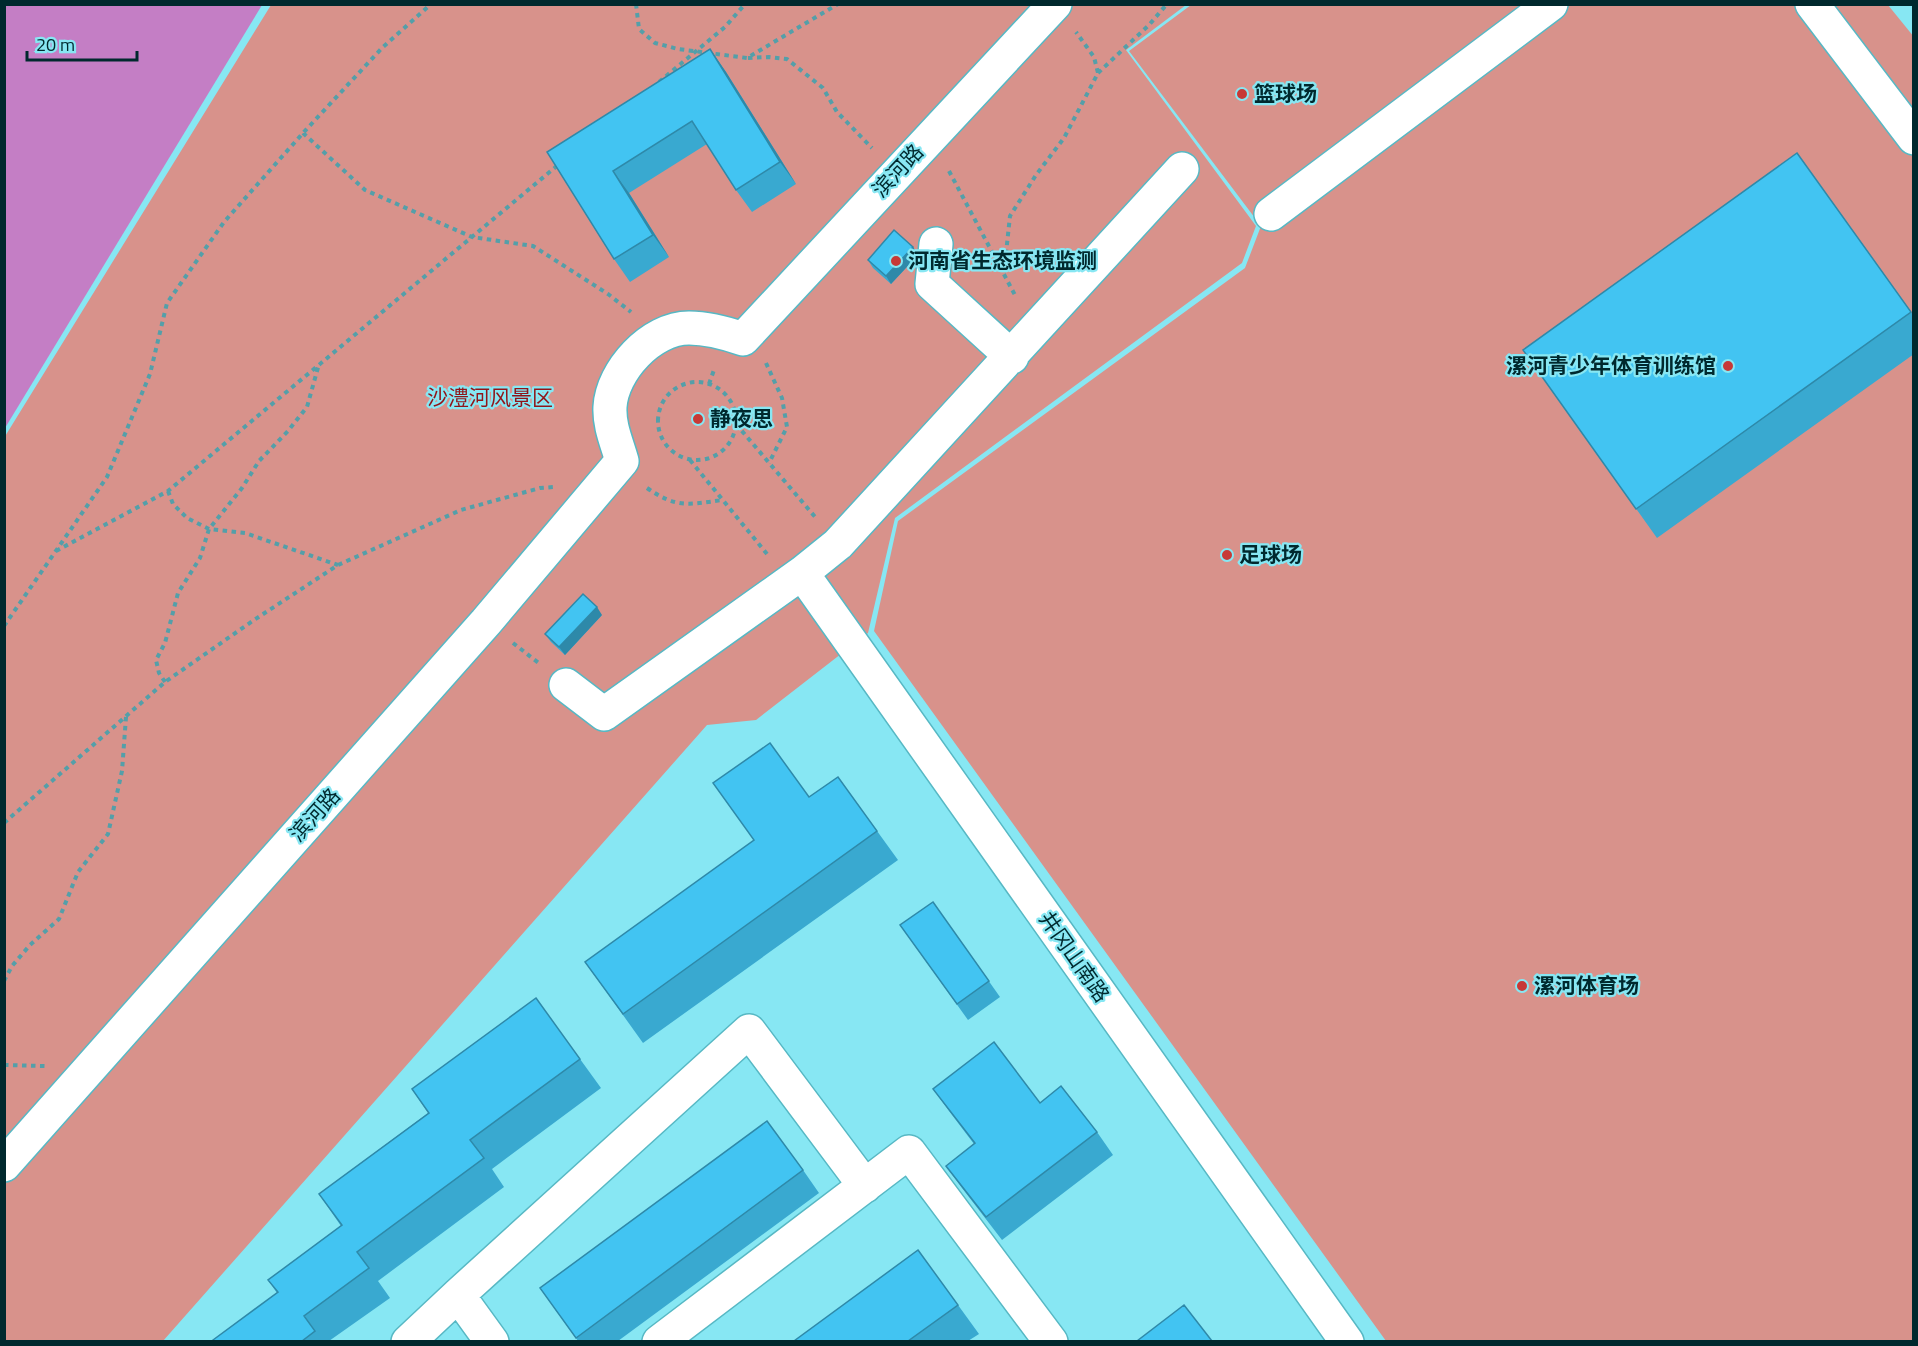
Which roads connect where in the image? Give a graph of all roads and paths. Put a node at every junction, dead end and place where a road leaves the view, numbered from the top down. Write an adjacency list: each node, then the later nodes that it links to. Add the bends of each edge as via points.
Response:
1 (431, 4): 14 (path, via 382,48)
2 (636, 4): 10 (path, via 639,29 655,43)
3 (746, 4): 10 (path)
4 (838, 4): 11 (path)
5 (1054, 4): 15 (street, 滨河路)
6 (1167, 4): 12 (path)
7 (1551, 4): 20 (street)
8 (1812, 4): 16 (street)
9 (1075, 31): 12 (path, via 1094,57)
10 (697, 50): 11 (path); 13 (path)
11 (747, 58): 19 (path, via 787,59 823,88 837,112 869,144)
12 (1098, 73): 23 (path, via 1064,138 1010,216)
13 (652, 87)
14 (303, 133): 21 (path, via 365,190); 37 (path, via 224,222 167,303 150,374 107,477)
15 (930, 136): 19 (street, 滨河路); 23 (path)
16 (1914, 138)
17 (562, 162): 21 (path)
18 (1182, 169): 24 (street)
19 (891, 178): 26 (street, 滨河路)
20 (1271, 214)
21 (472, 237): 25 (path, via 533,246 608,294); 28 (path)
22 (936, 244): 27 (street, via 932,284)
23 (1004, 272): 24 (path)
24 (1034, 332): 27 (street)
25 (659, 336): 26 (street, via 687,328); 32 (street, via 635,353 618,377 610,405)
26 (743, 339): 31 (path, via 768,366 782,398 787,427)
27 (1012, 357): 36 (street)
28 (320, 363): 33 (path); 35 (path, via 307,407 259,460)
29 (736, 424): 30 (path, via 733,437 715,456); 30 (path, via 730,399 721,390 697,382 673,390 664,399 657,424 667,447); 31 (path)
30 (689, 460): 34 (path)
31 (769, 463): 36 (path)
32 (612, 472): 34 (path, via 639,482 661,498 687,505); 38 (path, via 461,510); 40 (street, 滨河路)
33 (168, 491): 35 (path, via 173,504 187,518); 37 (path)
34 (722, 500): 39 (path)
35 (209, 529): 38 (path, via 245,532); 42 (path, via 200,558 178,593 165,643 156,660)
36 (838, 544): 39 (street)
37 (56, 551): 41 (path)
38 (338, 565): 42 (path)
39 (795, 577): 43 (street, via 604,714); 54 (street, 井冈山南路)
40 (486, 622): 43 (path); 47 (street, 滨河路)
41 (4, 626)
42 (165, 682): 44 (path)
43 (566, 685)
44 (126, 717): 45 (path); 46 (path, via 122,771 108,834 78,872 59,919 30,945)
45 (4, 823)
46 (4, 981)
47 (4, 1165)
48 (865, 1186): 49 (street, via 749,1032); 50 (street, via 909,1152); 53 (street)
49 (458, 1295): 51 (street); 52 (street)
50 (1041, 1338)
51 (408, 1341)
52 (492, 1341)
53 (659, 1341)
54 (1347, 1341)

